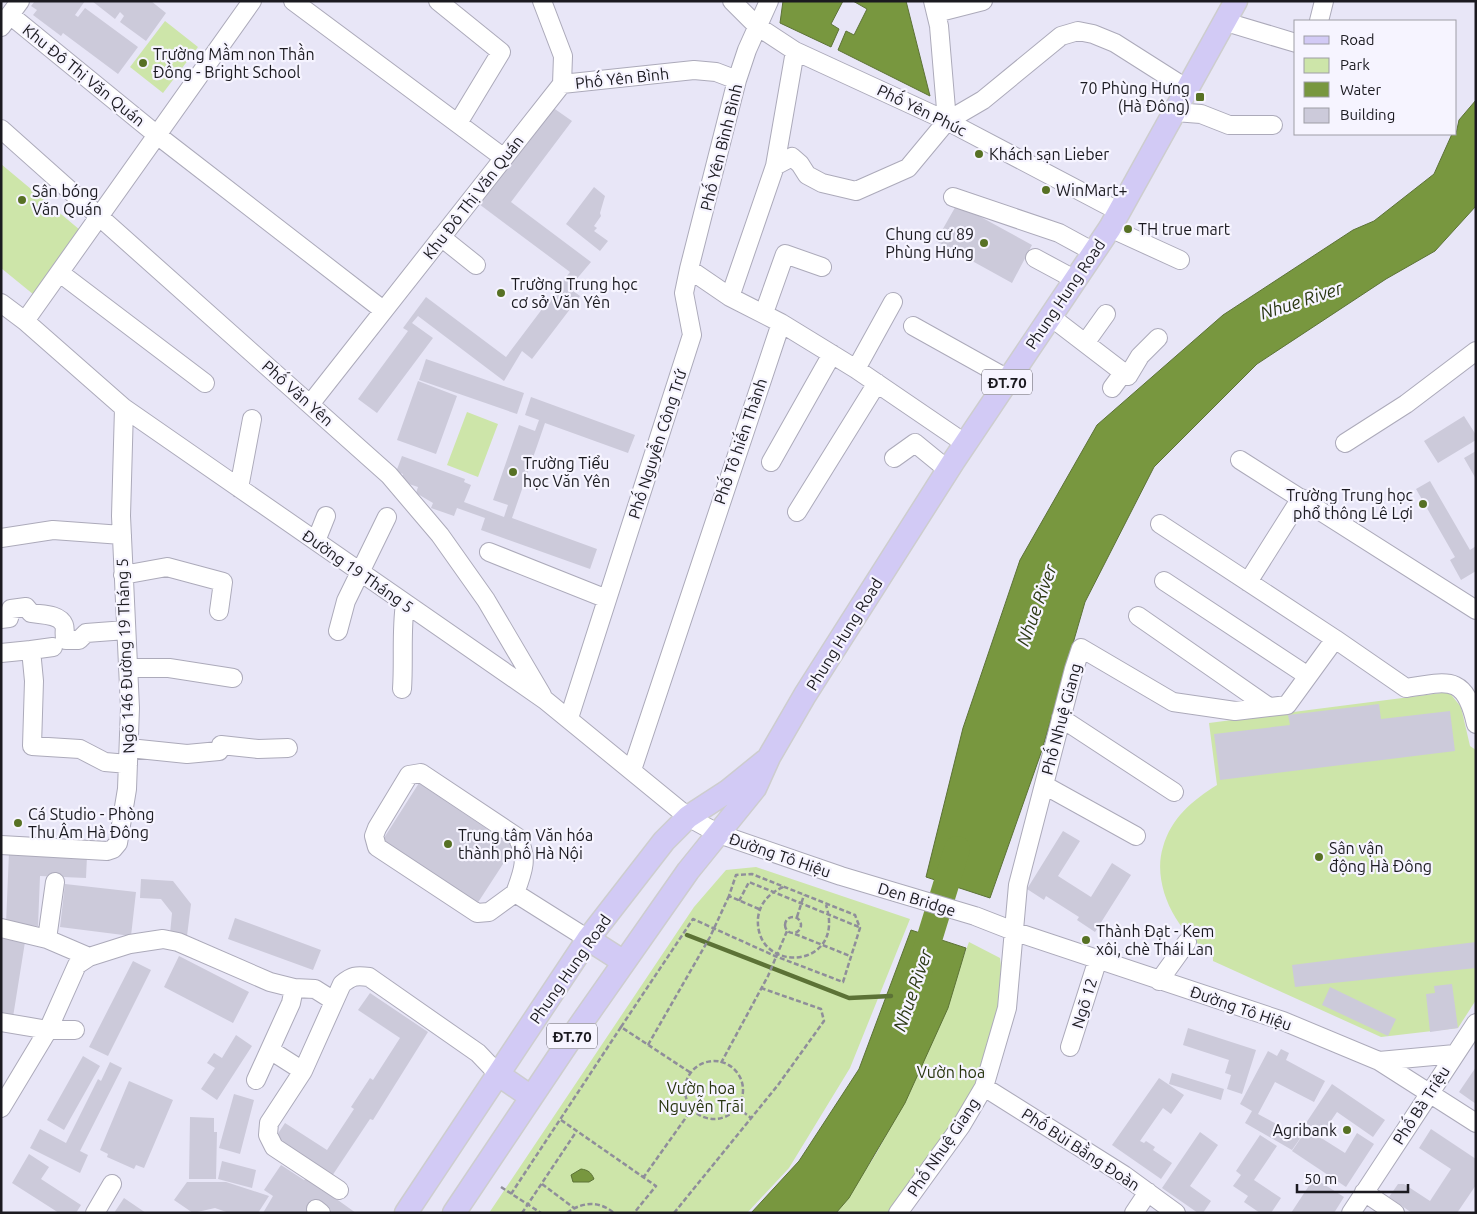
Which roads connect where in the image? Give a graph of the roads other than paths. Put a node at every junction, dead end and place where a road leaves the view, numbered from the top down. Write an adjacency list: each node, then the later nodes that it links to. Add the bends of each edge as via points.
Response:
1 (252, 1): 25 (street, Khu Đô Thị Văn Quán)
2 (293, 1): 22 (street)
3 (438, 1): 22 (street, via 502,52)
4 (542, 1): 18 (street, Phố Yên Bình, via 563,56)
5 (732, 1): 14 (street, Phố Yên Phúc)
6 (769, 1): 14 (street, Phố Yên Bình Bình)
7 (983, 1): 10 (street)
8 (1236, 1): 13 (main road, Phung Hung Road / ĐT.70)
9 (1324, 1): 12 (street)
10 (934, 7): 21 (street, via 939,26)
11 (10, 14): 25 (street, Khu Đô Thị Văn Quán)
12 (1318, 20)
13 (1226, 22): 15 (street); 19 (main road, Phung Hung Road / ĐT.70)
14 (757, 26): 16 (street, Phố Yên Phúc); 17 (street, Phố Yên Bình Bình)
15 (1294, 42)
16 (796, 51): 21 (street, Phố Yên Phúc); 27 (street)
17 (737, 80): 18 (street, Phố Yên Bình, via 716,72 694,70); 37 (street, Phố Yên Bình Bình)
18 (562, 84): 26 (street, Khu Đô Thị Văn Quán)
19 (1188, 90): 20 (main road, Phung Hung Road / ĐT.70); 21 (street, via 1115,43 1078,31 1061,36 983,100)
20 (1175, 112): 23 (street, via 1201,114 1229,125); 30 (main road, Phung Hung Road / ĐT.70)
21 (946, 120): 27 (street, via 908,168 856,191 807,176 792,157); 30 (street, Phố Yên Phúc)
22 (458, 123): 26 (street)
23 (1273, 125)
24 (1, 129): 29 (street, Phố Văn Yên)
25 (158, 135): 29 (street, Khu Đô Thị Văn Quán); 43 (street, Khu Đô Thị Văn Quán)
26 (504, 158): 31 (street, Khu Đô Thị Văn Quán)
27 (775, 166): 40 (street)
28 (953, 197): 32 (street, via 1050,230)
29 (99, 217): 38 (street, Khu Đô Thị Văn Quán); 60 (street, Phố Văn Yên)
30 (1114, 220): 32 (main road, Phung Hung Road / ĐT.70); 34 (street, Phố Yên Phúc)
31 (441, 237): 35 (street); 43 (street, Khu Đô Thị Văn Quán)
32 (1092, 251): 39 (main road, Phung Hung Road / ĐT.70)
33 (1034, 258): 39 (street)
34 (1180, 260)
35 (476, 266)
36 (822, 267): 44 (street, via 785,254)
37 (689, 269): 40 (street); 83 (street, Phố Nguyễn Công Trứ, via 684,293 692,335)
38 (60, 272): 47 (street, Khu Đô Thị Văn Quán); 57 (street)
39 (1074, 279): 46 (main road, Phung Hung Road / ĐT.70)
40 (730, 296): 44 (street)
41 (893, 302): 54 (street)
42 (1, 303): 47 (street, Đường 19 Tháng 5)
43 (383, 310): 60 (street, Khu Đô Thị Văn Quán)
44 (764, 313): 48 (street)
45 (1106, 314): 51 (street)
46 (1051, 317): 51 (street); 56 (main road, Phung Hung Road / ĐT.70)
47 (25, 321): 61 (street, Đường 19 Tháng 5)
48 (781, 323): 53 (street); 107 (street, Phố Tô hiến Thành)
49 (913, 326): 56 (street)
50 (1158, 338): 55 (street, via 1140,356 1128,376)
51 (1086, 342): 55 (street)
52 (1476, 350): 63 (street, via 1406,404)
53 (832, 354): 54 (street); 67 (street)
54 (856, 369): 58 (street)
55 (1123, 373): 59 (street)
56 (1008, 379): 64 (main road, Phung Hung Road / ĐT.70)
57 (205, 383)
58 (878, 383): 64 (street); 71 (street)
59 (1112, 388)
60 (312, 404): 99 (street, Phố Văn Yên, via 389,475 440,535 486,600)
61 (124, 408): 69 (street, Đường 19 Tháng 5); 75 (street, Ngõ 146 Đường 19 Tháng 5)
62 (252, 419): 69 (street)
63 (1345, 443)
64 (966, 444): 68 (main road, Phung Hung Road / ĐT.70)
65 (894, 458): 68 (street, via 915,443)
66 (1240, 460): 70 (street)
67 (771, 462)
68 (948, 470): 106 (main road, Phung Hung Road / ĐT.70)
69 (238, 488): 77 (street, Đường 19 Tháng 5)
70 (1301, 498): 82 (street); 85 (street)
71 (797, 512)
72 (326, 516): 77 (street)
73 (387, 517): 79 (street)
74 (1160, 524): 82 (street)
75 (122, 534): 76 (street, via 53,530); 80 (street, Ngõ 146 Đường 19 Tháng 5)
76 (1, 538)
77 (316, 541): 79 (street, Đường 19 Tháng 5)
78 (489, 552): 83 (street)
79 (360, 572): 84 (street, Đường 19 Tháng 5); 90 (street, via 346,601)
80 (123, 575): 86 (street, via 167,567 223,582); 89 (street, Ngõ 146 Đường 19 Tháng 5)
81 (1164, 581): 96 (street)
82 (1248, 582): 91 (street)
83 (607, 599): 101 (street, Phố Nguyễn Công Trứ)
84 (405, 604): 98 (street); 99 (street, Đường 19 Tháng 5)
85 (1476, 610)
86 (219, 611)
87 (1138, 616): 100 (street)
88 (1, 619): 89 (street, via 9,618 11,609 26,607 31,613 49,614 64,625 66,640 79,640 86,633)
89 (126, 630): 95 (street, Ngõ 146 Đường 19 Tháng 5)
90 (338, 631)
91 (1335, 639): 96 (street, Phố Nhuệ Giang); 103 (street, via 1406,688 1437,683 1456,686 1464,691 1471,703)
92 (53, 647): 93 (street)
93 (31, 650): 94 (street); 105 (street, via 34,681 32,746 80,749 105,762)
94 (1, 653)
95 (129, 668): 97 (street, via 169,668); 105 (street, Ngõ 146 Đường 19 Tháng 5)
96 (1308, 676): 100 (street, Phố Nhuệ Giang, via 1287,705)
97 (233, 678)
98 (402, 689)
99 (545, 700): 101 (street, Đường 19 Tháng 5)
100 (1269, 707): 102 (street, Phố Nhuệ Giang, via 1235,711 1173,702 1081,648)
101 (569, 718): 107 (street, Đường 19 Tháng 5)
102 (1061, 718): 108 (street, Phố Nhuệ Giang); 109 (street)
103 (1476, 724)
104 (288, 748): 105 (street, via 221,745 218,751)
105 (129, 756): 113 (street, Ngõ 146 Đường 19 Tháng 5, via 118,843 113,850)
106 (769, 757): 110 (main road, Phung Hung Road / ĐT.70, via 728,791); 111 (main road, Phung Hung Road / ĐT.70, via 755,788)
107 (632, 770): 110 (street, Đường 19 Tháng 5)
108 (1044, 785): 112 (street); 119 (street, Phố Nhuệ Giang, via 1018,885)
109 (1174, 792)
110 (688, 817): 111 (street, Đường 19 Tháng 5); 121 (main road, Phung Hung Road / ĐT.70, via 664,841)
111 (720, 834): 114 (street, Đường Tô Hiệu); 125 (main road, Phung Hung Road / ĐT.70, via 688,871)
112 (1136, 836)
113 (1, 845)
114 (841, 876): 117 (street, Den Bridge)
115 (55, 882): 120 (street)
116 (515, 893): 116 (street, via 489,912 476,913 377,847 374,836 377,828 409,775 420,773 517,836 524,854 524,869); 121 (street)
117 (993, 923): 119 (street, Đường Tô Hiệu)
118 (1, 928): 120 (street)
119 (1016, 932): 124 (street, Đường Tô Hiệu); 140 (street, Phố Nhuệ Giang, via 1007,1008)
120 (47, 939): 123 (street)
121 (588, 939): 125 (main road); 138 (main road, Phung Hung Road / ĐT.70)
122 (1187, 942): 126 (street)
123 (89, 957): 127 (street, via 130,944 163,939 178,942 270,982); 131 (street, via 77,965)
124 (1098, 959): 126 (street, Đường Tô Hiệu); 133 (street, Ngõ 12)
125 (624, 962): 142 (main road, Phung Hung Road / ĐT.70)
126 (1159, 980): 136 (street, Đường Tô Hiệu, via 1283,1021)
127 (294, 988): 128 (street, via 315,989); 134 (street, via 291,1003)
128 (334, 1001): 137 (street); 138 (street, via 342,984 352,976 369,977 478,1053)
129 (1, 1022): 131 (street)
130 (1476, 1022): 135 (street, Phố Bà Triệu)
131 (48, 1030): 132 (street); 143 (street)
132 (75, 1030)
133 (1070, 1047)
134 (270, 1050): 137 (street); 139 (street)
135 (1454, 1054): 136 (street); 141 (street, Phố Bà Triệu)
136 (1379, 1061): 141 (street, Đường Tô Hiệu)
137 (303, 1070): 146 (street, via 269,1123 268,1135 274,1147)
138 (499, 1075): 142 (main road); 150 (main road, Phung Hung Road / ĐT.70)
139 (256, 1080)
140 (984, 1087): 147 (street, Phố Bùi Bằng Đoàn); 152 (street, Phố Nhuệ Giang, via 961,1126)
141 (1430, 1093): 144 (street, Đường Tô Hiệu); 148 (street, Phố Bà Triệu)
142 (532, 1098): 151 (main road, Phung Hung Road / ĐT.70)
143 (1, 1108)
144 (1476, 1123)
145 (112, 1184): 149 (street)
146 (339, 1190)
147 (1148, 1192): 153 (street); 154 (street, Phố Bùi Bằng Đoàn)
148 (1370, 1202): 155 (street, Phố Bà Triệu); 156 (street)
149 (96, 1213)
150 (406, 1213)
151 (454, 1213)
152 (898, 1213)
153 (1134, 1213)
154 (1176, 1213)
155 (1350, 1213)
156 (1395, 1213)

